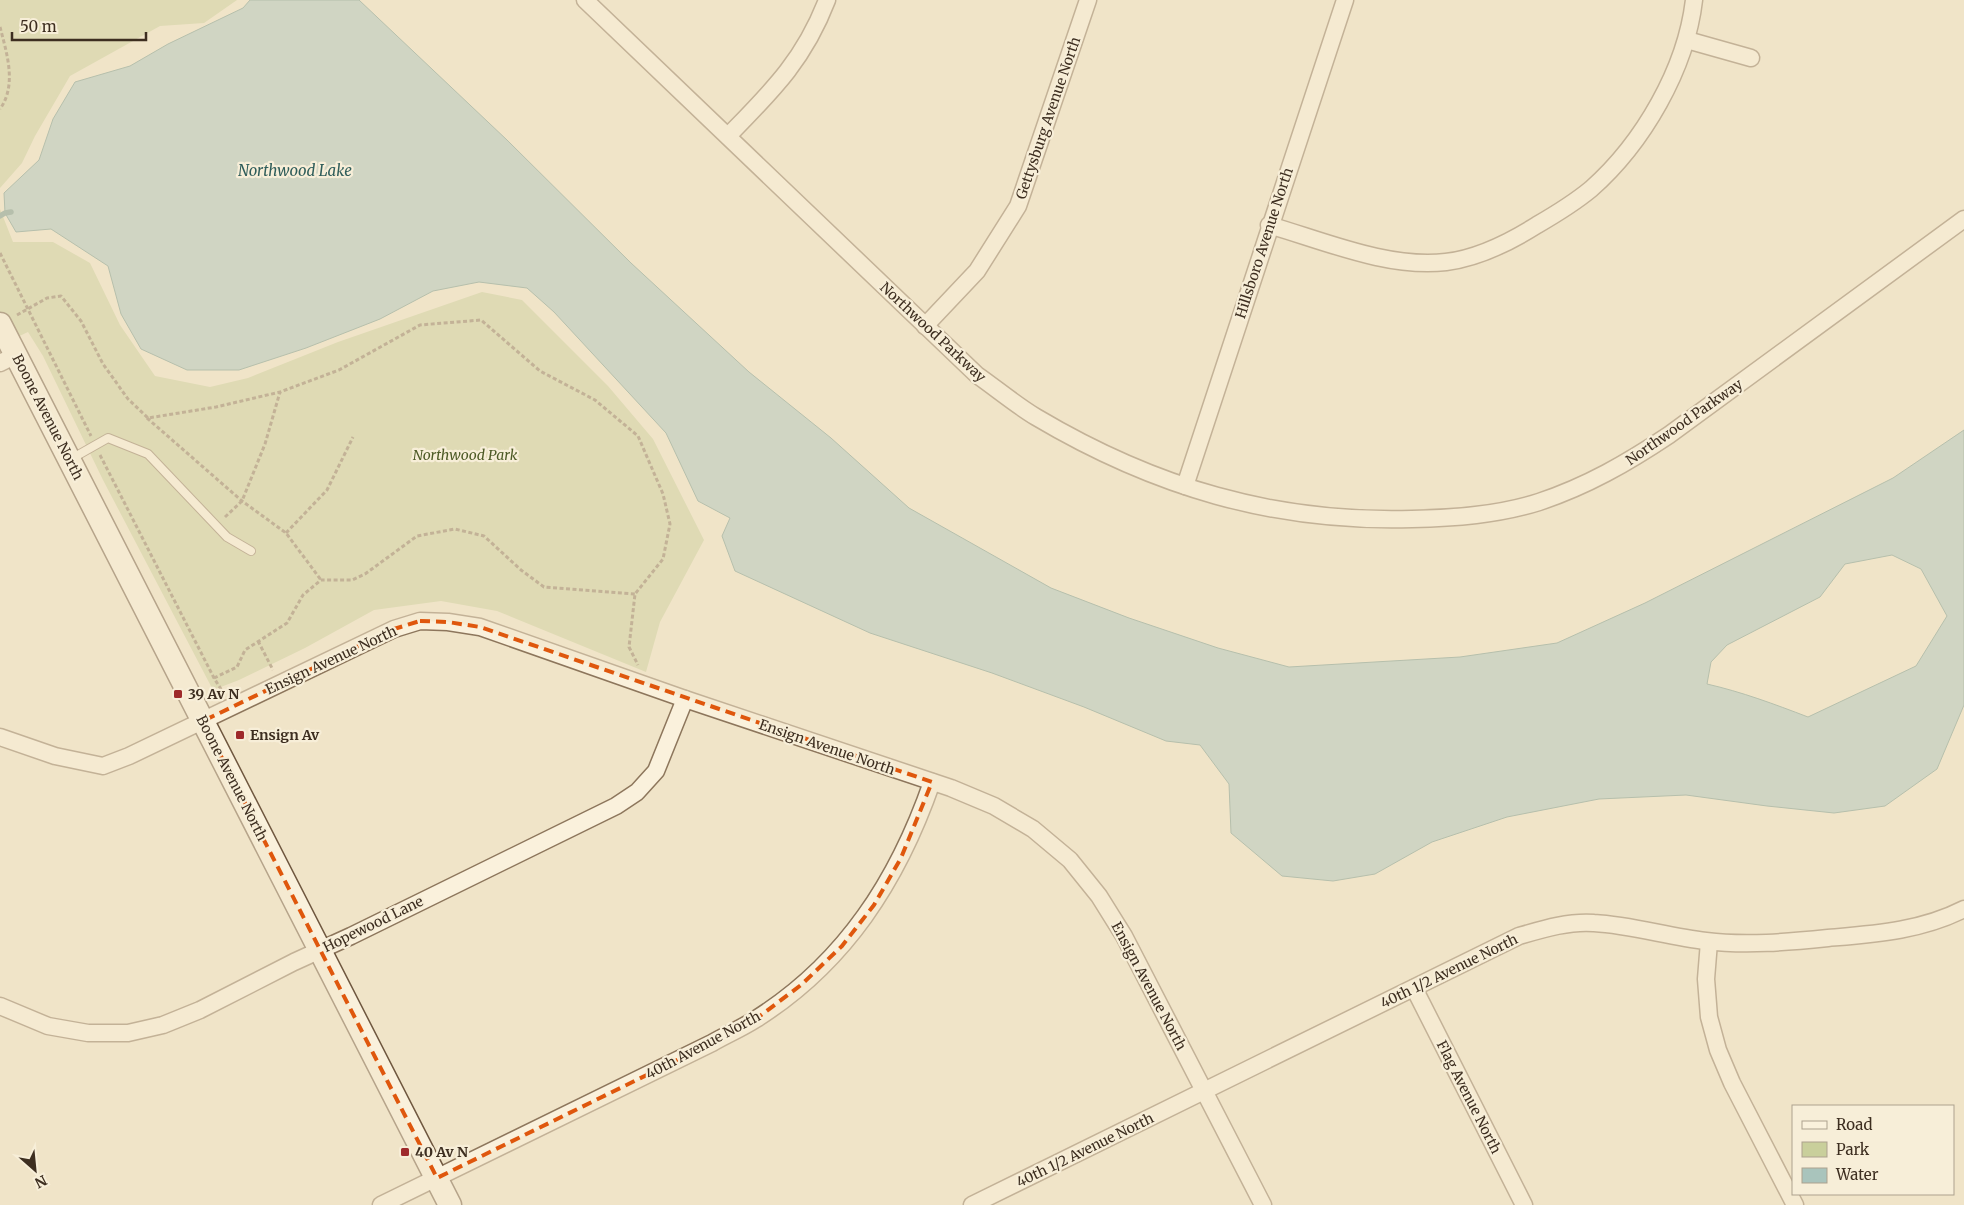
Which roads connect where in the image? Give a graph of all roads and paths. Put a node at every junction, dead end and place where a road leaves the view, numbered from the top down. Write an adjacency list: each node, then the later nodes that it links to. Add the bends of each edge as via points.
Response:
1 (585, 0): 10 (street, Northwood Parkway)
2 (827, 0): 10 (street, via 800,56)
3 (1088, 0): 16 (street, Gettysburg Avenue North, via 1018,206 977,271)
4 (1345, 0): 12 (street, Hillsboro Avenue North)
5 (1694, 0): 7 (street)
6 (0, 27): 9 (path, via 11,82)
7 (1687, 40): 8 (street); 12 (street, via 1665,94 1639,135 1608,173 1572,204 1503,245 1447,262 1386,260)
8 (1751, 58)
9 (0, 109)
10 (728, 136): 16 (street, Northwood Parkway)
11 (1964, 219): 23 (street, Northwood Parkway, via 1645,452 1584,485 1537,503 1490,513 1369,520 1291,513 1229,500)
12 (1270, 225): 23 (street, Hillsboro Avenue North)
13 (0, 253): 14 (path)
14 (28, 308): 19 (path, via 47,298 61,296 81,321 108,371 128,399); 21 (path)
15 (0, 324): 17 (street, Boone Avenue North)
16 (925, 326): 23 (street, Northwood Parkway, via 978,375 1034,416 1097,450)
17 (8, 359): 22 (street, Boone Avenue North)
18 (280, 392): 19 (path); 24 (path); 29 (path, via 339,370 420,326 481,320 540,371 595,400 638,436 663,494 670,524 663,559)
19 (148, 418): 24 (path)
20 (353, 437): 26 (path, via 327,490)
21 (95, 445): 22 (lane); 25 (lane, via 108,438 148,454); 31 (path)
22 (69, 460): 36 (street, Boone Avenue North)
23 (1185, 486)
24 (242, 501): 25 (path); 26 (path)
25 (216, 526): 27 (lane)
26 (286, 533): 28 (path)
27 (251, 551)
28 (321, 580): 29 (path, via 352,580 417,536 455,529 484,536 544,588); 30 (path, via 304,595 287,623)
29 (635, 594): 32 (path, via 630,647 639,664)
30 (258, 641): 31 (path, via 245,650 236,667); 33 (path)
31 (214, 678): 35 (path)
32 (632, 680): 33 (street, Ensign Avenue North, via 480,627 420,621 394,629); 34 (street, Ensign Avenue North)
33 (280, 684): 35 (street, Ensign Avenue North)
34 (685, 699): 38 (street, Ensign Avenue North); 41 (street, Hopewood Lane, via 656,771 637,792 616,806)
35 (232, 706): 36 (street, Ensign Avenue North)
36 (204, 721): 37 (street, Ensign Avenue North, via 102,766 56,756); 41 (street, Boone Avenue North)
37 (0, 737)
38 (932, 782): 44 (street, Ensign Avenue North, via 994,806 1033,829 1070,860 1099,896 1124,936); 45 (street, 40th Avenue North, via 901,858 874,905 842,946 801,985 756,1019 712,1043)
39 (1964, 909): 40 (street, 40th 1/2 Avenue North, via 1915,928 1872,934 1798,941)
40 (1709, 942): 42 (street, 40th 1/2 Avenue North, via 1592,922 1556,926 1520,936); 52 (street, via 1706,979 1709,1017 1718,1050)
41 (320, 950): 43 (street, Hopewood Lane, via 200,1010 164,1025 128,1033 48,1026); 45 (street, Boone Avenue North)
42 (1414, 988): 44 (street, 40th 1/2 Avenue North); 51 (street, Flag Avenue North)
43 (0, 1006)
44 (1204, 1092): 46 (street, 40th 1/2 Avenue North); 50 (street, Ensign Avenue North)
45 (437, 1178): 47 (street, 40th Avenue North); 48 (street, Boone Avenue North)
46 (1000, 1199): 49 (street, 40th 1/2 Avenue North)
47 (382, 1205)
48 (450, 1205)
49 (972, 1205)
50 (1262, 1205)
51 (1524, 1205)
52 (1795, 1205)

